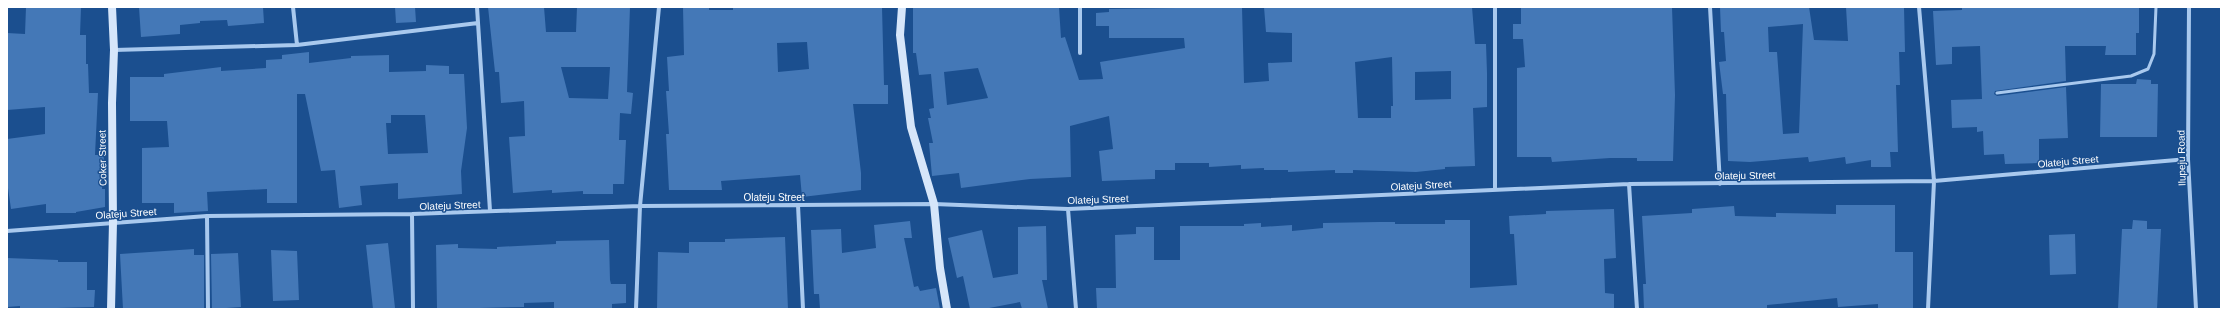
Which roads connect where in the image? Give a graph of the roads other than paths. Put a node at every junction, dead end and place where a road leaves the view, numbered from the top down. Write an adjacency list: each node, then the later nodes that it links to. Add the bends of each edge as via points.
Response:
1 (112, 7): 14 (street, Coker Street)
2 (293, 7): 13 (street)
3 (477, 7): 12 (street)
4 (659, 7): 24 (street)
5 (902, 7): 22 (street, via 900,35 911,127)
6 (1080, 7): 15 (street)
7 (1495, 7): 21 (street)
8 (1710, 7): 20 (street)
9 (1919, 7): 18 (street)
10 (2156, 7): 16 (lane, via 2154,54 2148,69 2131,76)
11 (2189, 7): 17 (street, Ilupeju Road)
12 (478, 22): 13 (street); 26 (street)
13 (297, 45): 14 (street)
14 (114, 50): 29 (street, Coker Street)
15 (1080, 53)
16 (1997, 94)
17 (2188, 158): 18 (street, Olateju Street); 40 (street, Ilupeju Road)
18 (1934, 181): 20 (street, Olateju Street); 39 (street)
19 (1629, 184): 20 (street, Olateju Street); 21 (street, Olateju Street); 38 (street)
20 (1720, 184)
21 (1495, 189): 25 (street, Olateju Street)
22 (934, 204): 23 (street, Olateju Street); 25 (street, Olateju Street); 36 (street, via 940,268)
23 (798, 205): 24 (street, Olateju Street); 35 (street)
24 (640, 206): 26 (street, Olateju Street); 34 (street)
25 (1068, 209): 37 (street)
26 (490, 211): 27 (street, Olateju Street)
27 (412, 214): 28 (street, Olateju Street); 33 (street)
28 (206, 216): 29 (street, Olateju Street); 32 (street)
29 (113, 222): 30 (street, Olateju Street); 31 (street, Coker Street)
30 (7, 231)
31 (111, 309)
32 (208, 309)
33 (413, 309)
34 (636, 309)
35 (803, 309)
36 (948, 309)
37 (1076, 309)
38 (1637, 309)
39 (1928, 309)
40 (2196, 309)

